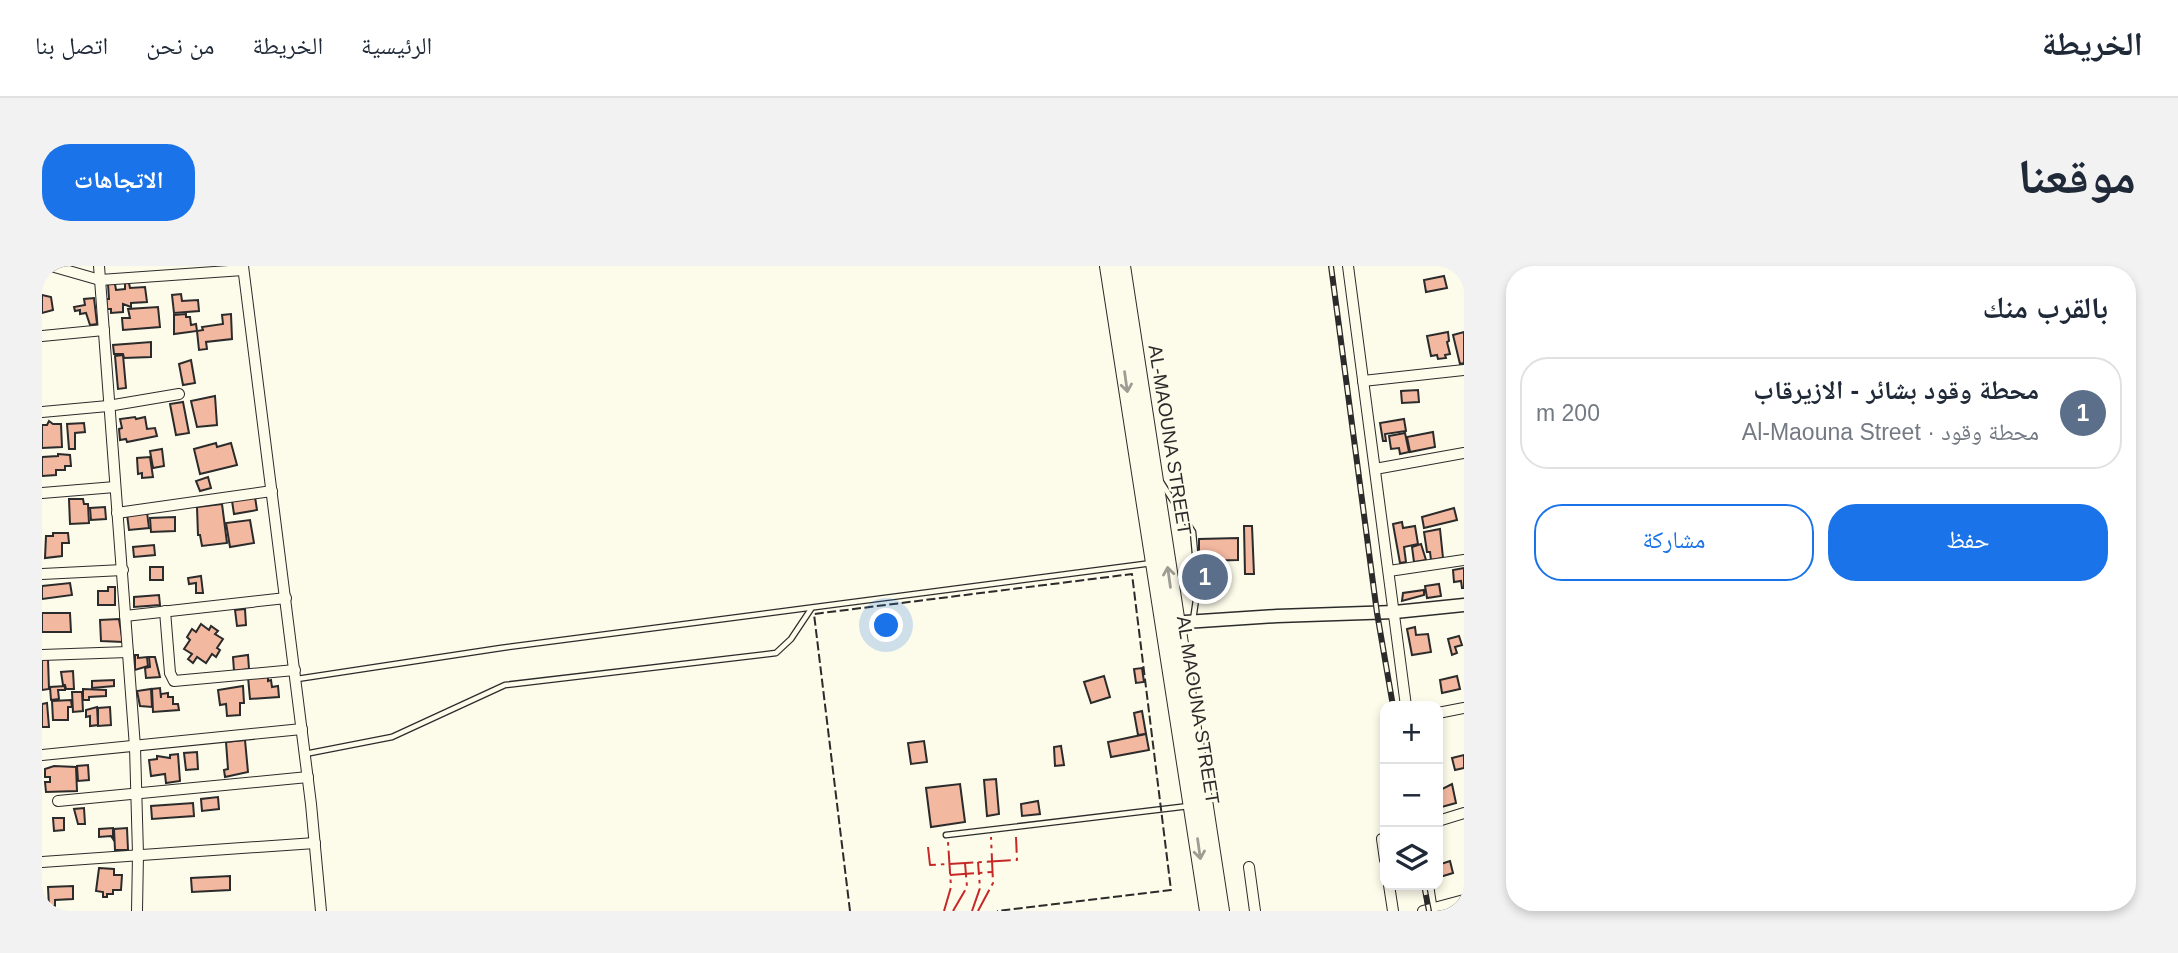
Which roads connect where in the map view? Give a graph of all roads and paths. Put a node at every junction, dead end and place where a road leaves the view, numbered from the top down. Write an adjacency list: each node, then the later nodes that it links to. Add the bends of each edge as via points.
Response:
1 (51, 266): 7 (street)
2 (99, 266): 7 (street)
3 (1108, 266): 23 (highway, AL MAOUNA STREET, one-way to 23)
4 (1122, 266): 16 (highway, AL-MAOUNA STREET)
5 (1348, 266): 11 (street)
6 (243, 268): 7 (street); 19 (street)
7 (100, 280): 8 (street)
8 (104, 330): 9 (street); 13 (street)
9 (42, 336)
10 (1464, 370): 11 (street)
11 (1363, 381): 17 (street)
12 (179, 394): 13 (street)
13 (108, 406): 14 (street); 18 (street)
14 (42, 412)
15 (1464, 453): 17 (street)
16 (1153, 469): 33 (highway, AL-MAOUNA STREET, one-way to 16); 33 (lane, via 1193,533 1198,586)
17 (1375, 469): 25 (street)
18 (115, 487): 20 (street); 21 (street)
19 (272, 491): 21 (street); 27 (street)
20 (42, 493)
21 (117, 513): 24 (street)
22 (1464, 560): 25 (street)
23 (1153, 563): 29 (lane); 33 (highway, AL MAOUNA STREET)
24 (123, 570): 26 (street); 32 (street)
25 (1389, 571): 31 (street)
26 (42, 574)
27 (286, 598): 30 (street); 36 (street)
28 (1464, 605): 31 (street)
29 (811, 608): 36 (lane); 42 (lane, via 776,653 505,685 392,737)
30 (165, 611): 32 (street); 36 (street, via 174,681)
31 (1395, 612): 33 (street); 37 (street)
32 (125, 616): 34 (street)
33 (1177, 622): 47 (highway, AL MAOUNA STREET); 62 (highway, AL-MAOUNA STREET)
34 (128, 652): 35 (street); 41 (street)
35 (42, 655)
36 (295, 675): 40 (street)
37 (1405, 701)
38 (1464, 708): 39 (street)
39 (1443, 712)
40 (302, 729): 41 (street); 42 (street)
41 (135, 747): 43 (street); 45 (street)
42 (305, 754): 44 (street)
43 (42, 755)
44 (308, 777): 45 (street); 51 (street)
45 (136, 795): 46 (street); 52 (street)
46 (58, 801)
47 (1192, 805): 50 (lane); 61 (highway, AL MAOUNA STREET, one-way to 61)
48 (1464, 813): 49 (street)
49 (1443, 819)
50 (946, 835)
51 (315, 843): 52 (street); 60 (street)
52 (138, 854): 53 (street); 59 (street)
53 (42, 862)
54 (1249, 867): 63 (street)
55 (1390, 890): 64 (street)
56 (1428, 890): 58 (street)
57 (1464, 900): 58 (street)
58 (1429, 910)
59 (137, 911)
60 (321, 911)
61 (1208, 911)
62 (1221, 911)
63 (1255, 911)
64 (1393, 911)

